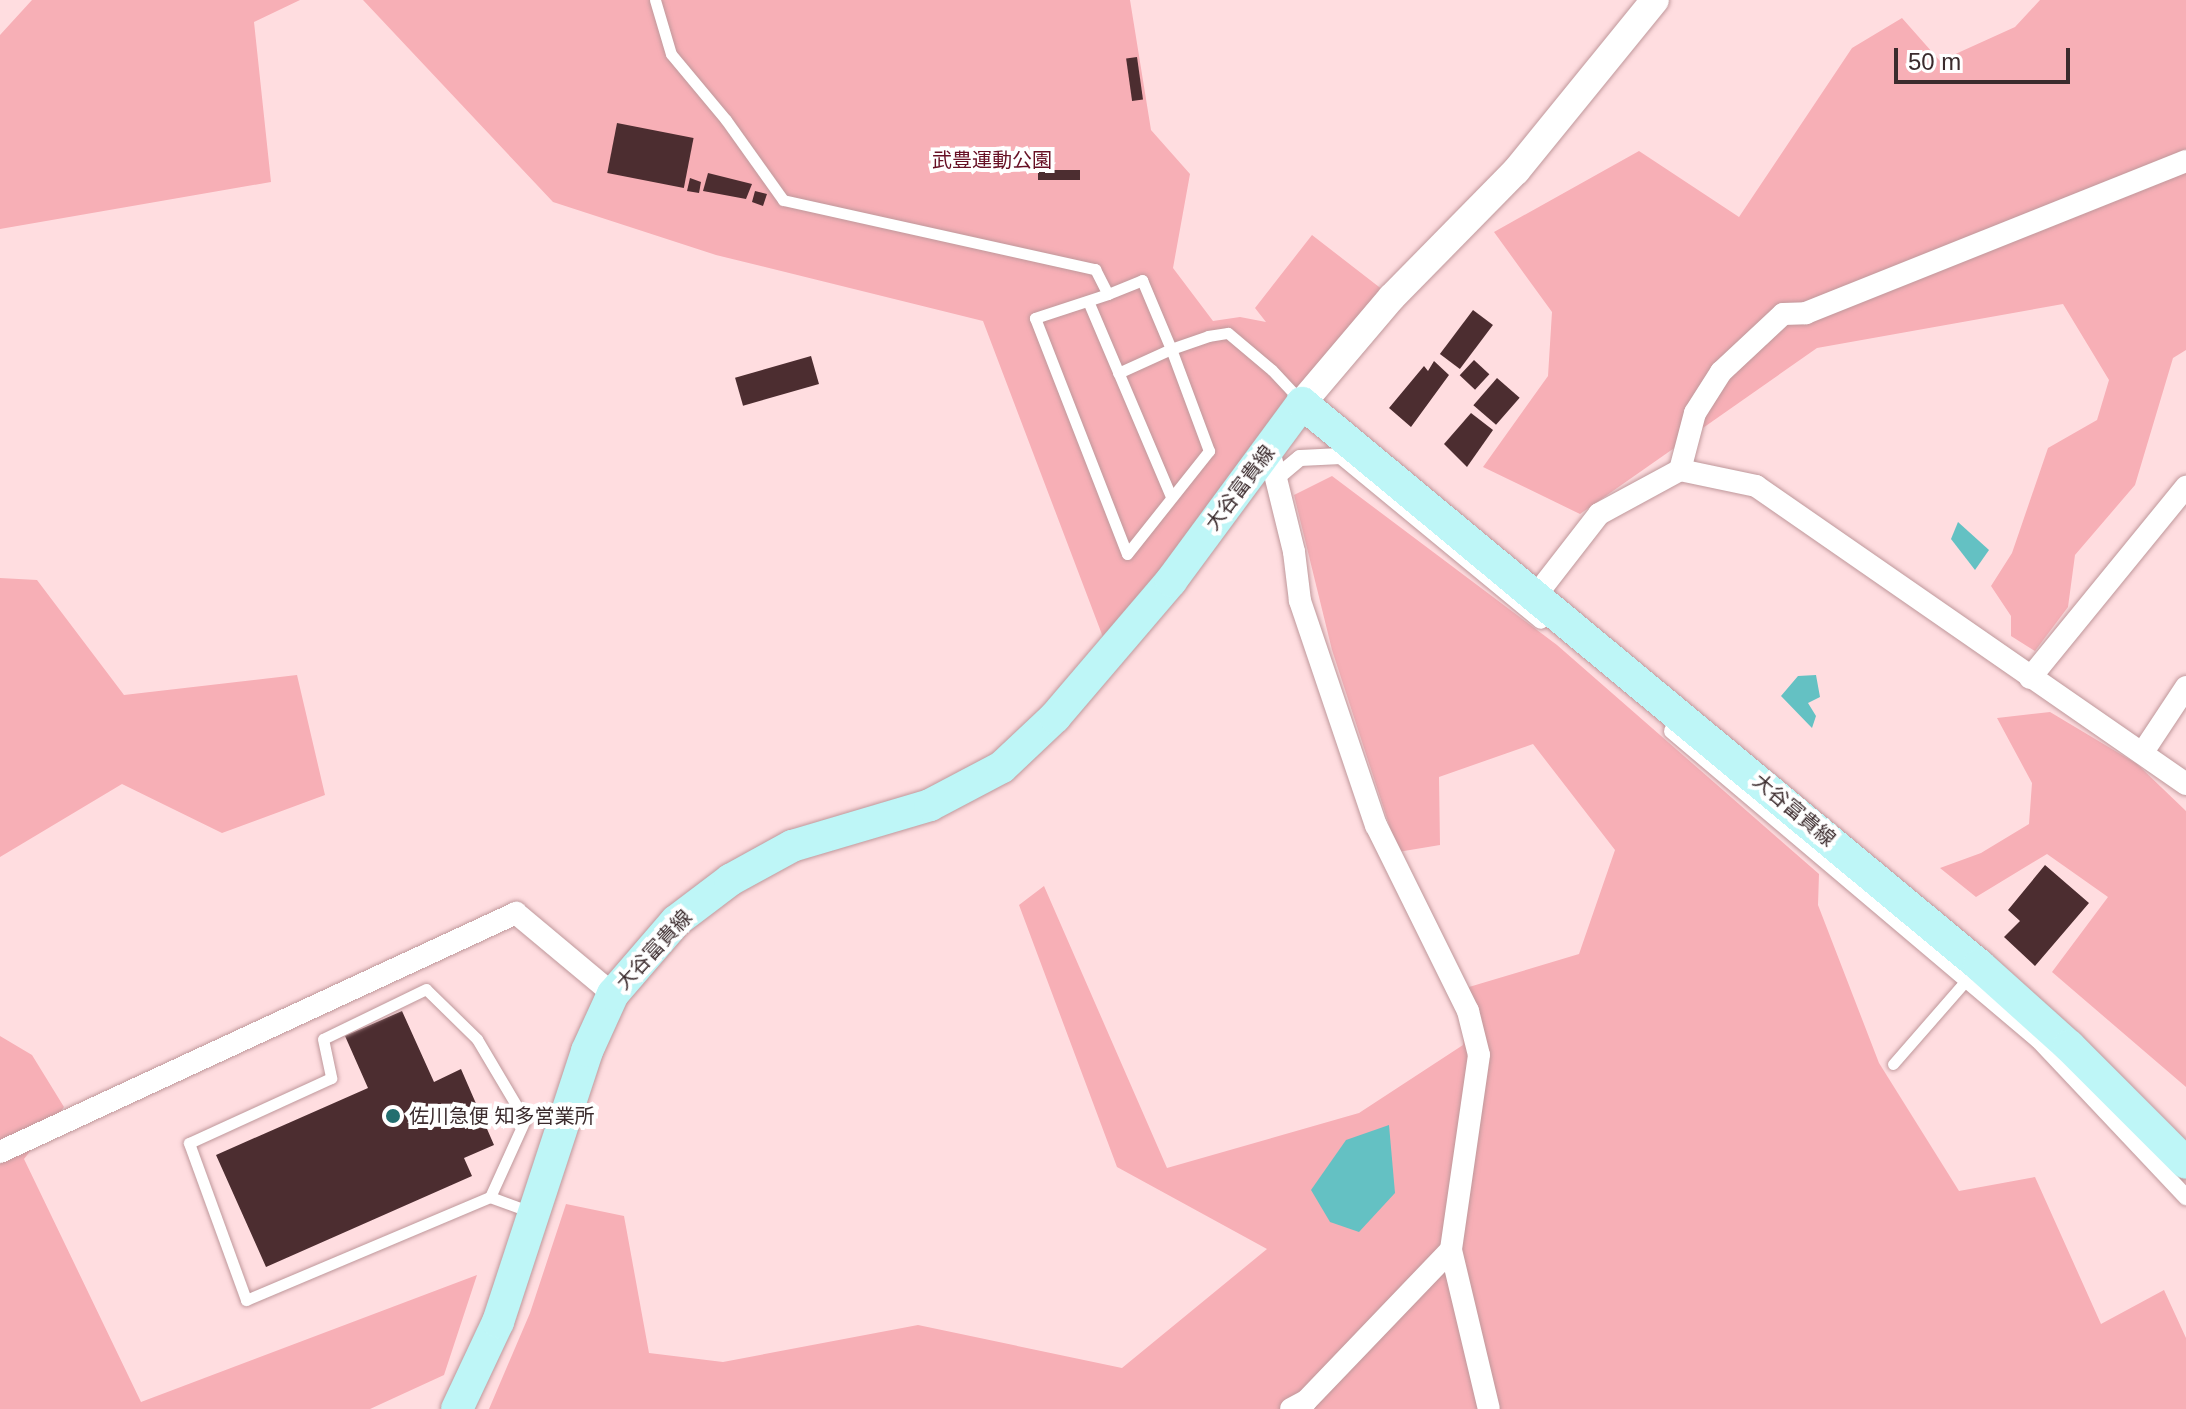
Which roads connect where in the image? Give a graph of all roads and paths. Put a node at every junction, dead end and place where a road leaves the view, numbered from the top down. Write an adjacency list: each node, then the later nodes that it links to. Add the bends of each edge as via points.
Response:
1 (655, 0): 4 (lane, via 671,54 783,200 1095,269)
2 (1655, 0): 8 (street, via 1516,171 1392,297)
3 (2186, 161): 10 (street, via 1806,313 1783,314 1721,372 1695,413)
4 (1108, 294): 5 (lane); 6 (lane, via 1142,280)
5 (1088, 301): 7 (lane); 12 (lane, via 1035,318 1127,554)
6 (1171, 349): 7 (lane); 8 (lane, via 1228,333); 12 (lane, via 1209,451)
7 (1118, 373): 12 (lane)
8 (1302, 403): 9 (main road, 大谷富貴線); 13 (main road, 大谷富貴線)
9 (1272, 464): 18 (street, via 1341,456); 19 (main road, 大谷富貴線, via 1055,717 1002,767 930,805 792,846 730,880 676,921); 26 (street, via 1300,601 1376,825 1468,1011 1479,1055)
10 (1680, 470): 13 (street, via 1599,514); 14 (street, via 1756,486)
11 (2186, 487): 14 (street)
12 (1171, 497)
13 (1537, 594): 18 (main road, 大谷富貴線)
14 (2030, 678): 16 (street)
15 (2186, 687): 16 (street)
16 (2143, 752): 17 (street)
17 (2186, 784)
18 (1973, 972): 20 (lane); 22 (main road, 大谷富貴線, via 2069,1046); 24 (street)
19 (613, 994): 21 (street, via 516,913); 25 (main road, 大谷富貴線, via 587,1051)
20 (1893, 1064)
21 (0, 1152)
22 (2186, 1163)
23 (490, 1197): 23 (lane, via 525,1120 477,1039 426,989 323,1039 331,1078 189,1143 246,1300); 25 (lane)
24 (2186, 1197)
25 (534, 1213): 27 (main road, 大谷富貴線, via 498,1322)
26 (1451, 1250): 28 (street, via 1306,1401); 29 (street)
27 (457, 1409)
28 (1291, 1409)
29 (1489, 1409)

